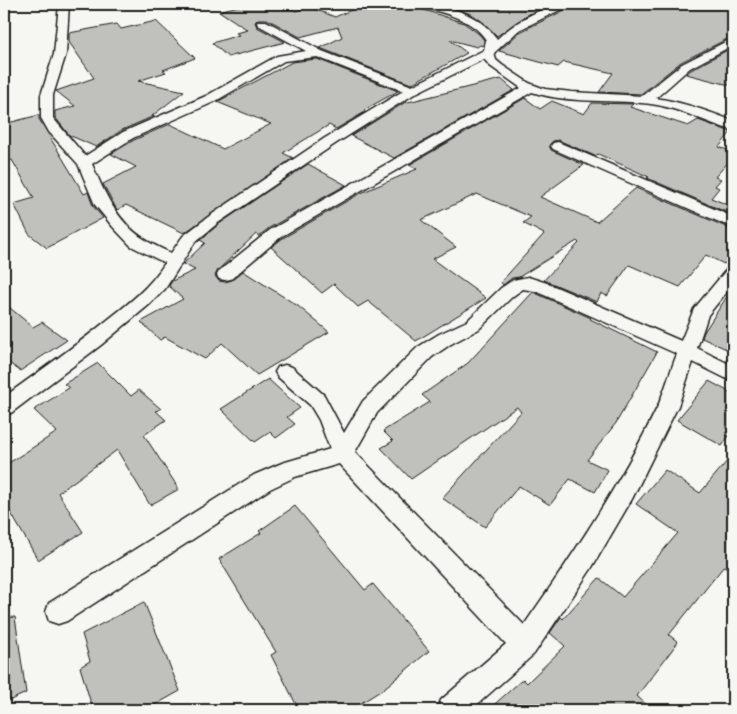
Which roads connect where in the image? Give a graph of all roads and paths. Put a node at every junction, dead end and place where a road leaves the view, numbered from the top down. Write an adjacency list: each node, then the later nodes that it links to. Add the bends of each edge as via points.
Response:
1 (64, 4): 15 (street, via 60,54 47,95 47,118)
2 (423, 4): 5 (street)
3 (464, 4): 5 (street)
4 (564, 4): 9 (street, via 515,28)
5 (445, 11): 9 (street, via 487,30 492,40)
6 (262, 22): 8 (street)
7 (730, 46): 12 (street, via 686,66)
8 (318, 53): 11 (street); 15 (street, via 282,58 210,99 128,135)
9 (487, 53): 10 (street, via 496,67); 11 (street)
10 (530, 88): 12 (street); 19 (street, via 276,233)
11 (412, 90): 17 (street, via 213,220 189,239)
12 (645, 100): 13 (street, via 688,108)
13 (733, 126)
14 (558, 146): 16 (street)
15 (84, 163): 17 (street, via 103,205 118,224 136,242)
16 (733, 223)
17 (174, 261): 23 (street, via 159,285 144,300)
18 (733, 274): 20 (street, via 700,313)
19 (225, 275)
20 (688, 351): 22 (street); 24 (street, via 541,287 519,284 507,292 484,318 425,352 370,407); 26 (street, via 668,406 624,492 582,562)
21 (285, 372): 24 (street, via 317,400)
22 (733, 374)
23 (4, 408)
24 (343, 454): 25 (street, via 262,482); 26 (street)
25 (58, 612)
26 (525, 645): 27 (street)
27 (452, 710)

